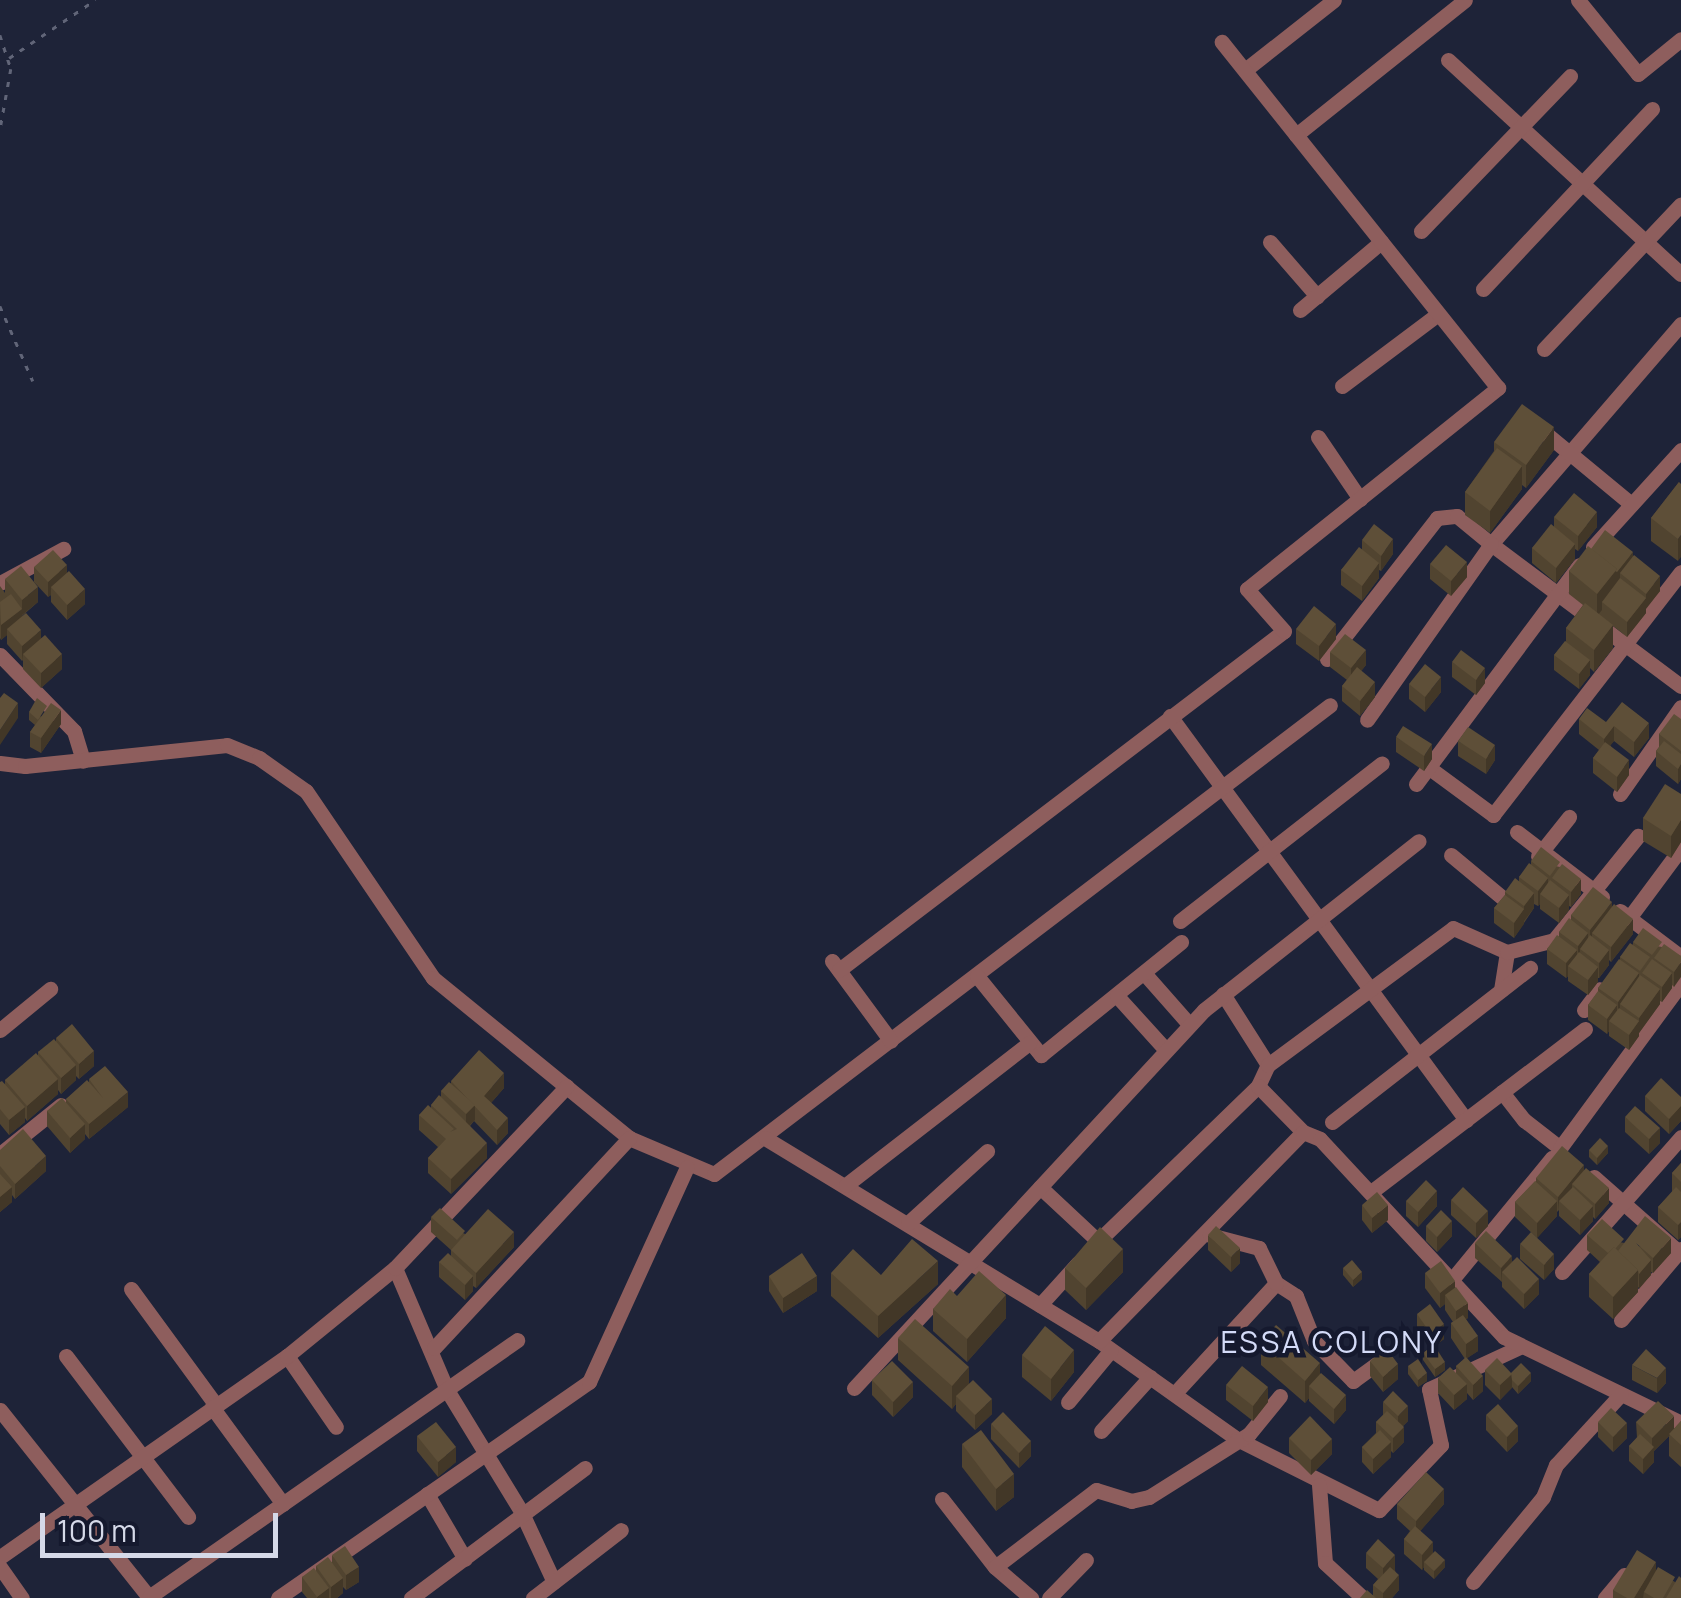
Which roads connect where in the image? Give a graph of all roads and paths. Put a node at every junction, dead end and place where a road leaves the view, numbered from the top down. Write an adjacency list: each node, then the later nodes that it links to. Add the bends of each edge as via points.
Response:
1 (95, 0): 8 (path)
2 (1334, 0): 10 (street)
3 (1465, 0): 15 (street)
4 (1586, 3): 6 (street, via 1638,74)
5 (0, 34): 8 (path)
6 (1681, 39)
7 (1222, 42): 10 (street)
8 (9, 58): 14 (path)
9 (1448, 60): 13 (street)
10 (1245, 70): 15 (street)
11 (1570, 76): 13 (street)
12 (1652, 110): 16 (street)
13 (1521, 127): 16 (street); 18 (street)
14 (0, 131)
15 (1296, 135): 20 (street)
16 (1582, 184): 21 (street); 23 (street)
17 (1681, 204): 21 (street)
18 (1422, 231)
19 (1270, 242): 24 (street)
20 (1382, 242): 24 (street); 27 (street)
21 (1646, 242): 22 (street); 29 (street)
22 (1681, 274)
23 (1484, 289)
24 (1317, 296): 26 (street)
25 (0, 306): 30 (path)
26 (1300, 310)
27 (1438, 314): 31 (street); 36 (street, via 1498,388)
28 (1681, 324): 34 (street)
29 (1544, 349)
30 (32, 382)
31 (1342, 386)
32 (1522, 416): 34 (street)
33 (1318, 438): 36 (street)
34 (1568, 450): 37 (street); 38 (street)
35 (1681, 450): 37 (street)
36 (1360, 499): 49 (street, via 1247,589 1284,631)
37 (1631, 504): 42 (street)
38 (1490, 544): 42 (street); 45 (street, via 1457,516 1437,518); 50 (street)
39 (63, 550): 41 (street)
40 (1681, 572): 43 (street)
41 (0, 583)
42 (1556, 594): 43 (street); 54 (street)
43 (1624, 646): 46 (street); 54 (street, via 1493,816)
44 (0, 655): 51 (street, via 74,732)
45 (1327, 659)
46 (1681, 686)
47 (1330, 705): 56 (street)
48 (1681, 707): 57 (street)
49 (1170, 716): 56 (street); 89 (street, via 835,966)
50 (1367, 720)
51 (83, 761): 52 (street); 94 (street, via 227,745 258,758 306,792 434,978)
52 (0, 763)
53 (1382, 763): 64 (street)
54 (1428, 767): 55 (street)
55 (1416, 784)
56 (1221, 786): 64 (street); 78 (street)
57 (1620, 794)
58 (1569, 817): 63 (street)
59 (1518, 832): 63 (street)
60 (1638, 836): 67 (street)
61 (1419, 841): 70 (street)
62 (1681, 848): 69 (street)
63 (1542, 851): 66 (street); 67 (street)
64 (1270, 852): 70 (street); 71 (street)
65 (1451, 855): 66 (street)
66 (1515, 888): 68 (street)
67 (1595, 892): 69 (street); 73 (street, via 1554,940)
68 (1494, 915)
69 (1629, 918): 74 (street, via 1641,938)
70 (1319, 920): 80 (street); 83 (street)
71 (1180, 921)
72 (1181, 942): 77 (street)
73 (1506, 952): 80 (street, via 1453,928); 82 (street)
74 (1681, 956)
75 (1530, 968): 82 (street)
76 (1615, 970): 85 (street)
77 (1144, 973): 84 (street); 86 (street)
78 (978, 976): 89 (street); 90 (street)
79 (1681, 983): 104 (street)
80 (1368, 986): 92 (street); 93 (street)
81 (50, 989): 88 (street)
82 (1502, 990): 92 (street)
83 (1222, 994): 86 (street); 93 (street)
84 (1116, 996): 90 (street, via 1048,1054); 91 (street)
85 (1584, 1010)
86 (1189, 1024): 91 (street)
87 (1585, 1029): 97 (street)
88 (0, 1030)
89 (891, 1041): 103 (street)
90 (1029, 1043): 108 (street)
91 (1165, 1050): 109 (street)
92 (1419, 1056): 98 (street); 99 (street)
93 (1268, 1065): 95 (street)
94 (568, 1086): 102 (street); 117 (street)
95 (1258, 1086): 100 (street); 114 (street)
96 (82, 1088): 106 (street)
97 (1502, 1092): 98 (street); 104 (street)
98 (1466, 1120): 110 (street)
99 (1332, 1122)
100 (1303, 1132): 110 (street, via 1320,1139); 113 (street)
101 (1681, 1137): 111 (street)
102 (629, 1138): 107 (street); 129 (street)
103 (765, 1138): 107 (street, via 714,1174); 108 (street)
104 (1560, 1148): 111 (street); 119 (street)
105 (988, 1151): 112 (street)
106 (0, 1154)
107 (687, 1167): 146 (street, via 589,1382)
108 (846, 1185): 112 (street)
109 (1040, 1188): 114 (street); 116 (street)
110 (1371, 1192): 119 (street)
111 (1623, 1204): 115 (street); 118 (street)
112 (908, 1224): 116 (street)
113 (1204, 1234): 120 (street, via 1259,1248); 127 (street)
114 (1098, 1242): 122 (street)
115 (1680, 1251): 123 (street)
116 (972, 1262): 122 (street); 124 (street)
117 (395, 1268): 129 (street); 131 (street)
118 (1562, 1272)
119 (1450, 1282): 128 (street)
120 (1276, 1283): 132 (street, via 1296,1296 1314,1340 1354,1381); 136 (street)
121 (131, 1289): 140 (street)
122 (1040, 1305): 127 (street)
123 (1621, 1320)
124 (910, 1328): 126 (street); 134 (street)
125 (518, 1340): 135 (street)
126 (924, 1341)
127 (1105, 1345): 133 (street); 139 (street)
128 (1520, 1347): 137 (street); 149 (street, via 1430,1389 1441,1444 1379,1510)
129 (434, 1348): 135 (street)
130 (66, 1356): 147 (street)
131 (287, 1356): 140 (street); 143 (street)
132 (1378, 1364)
133 (1150, 1378): 136 (street); 144 (street)
134 (854, 1388)
135 (447, 1390): 146 (street); 152 (street)
136 (1175, 1393): 145 (street)
137 (1621, 1394): 142 (street); 164 (street, via 1556,1465 1542,1497)
138 (1280, 1396): 145 (street)
139 (1068, 1402)
140 (214, 1406): 147 (street); 152 (street)
141 (0, 1410): 153 (street)
142 (1681, 1423)
143 (336, 1427)
144 (1100, 1431)
145 (1237, 1439): 149 (street); 161 (street, via 1148,1497 1091,1492)
146 (488, 1452): 150 (street); 154 (street)
147 (141, 1460): 153 (street); 155 (street)
148 (584, 1468): 154 (street)
149 (1319, 1484): 172 (street, via 1325,1563)
150 (427, 1494): 158 (street); 167 (street)
151 (942, 1499): 161 (street)
152 (284, 1504): 166 (street)
153 (80, 1506): 157 (street); 166 (street)
154 (521, 1511): 158 (street); 163 (street)
155 (188, 1517)
156 (621, 1530): 163 (street)
157 (0, 1557)
158 (464, 1559): 168 (street)
159 (1086, 1560): 171 (street)
160 (0, 1566): 165 (street)
161 (995, 1567): 170 (street)
162 (1624, 1575): 173 (street)
163 (554, 1582): 169 (street)
164 (1473, 1582)
165 (22, 1598)
166 (149, 1598)
167 (278, 1598)
168 (411, 1598)
169 (533, 1598)
170 (1030, 1598)
171 (1048, 1598)
172 (1363, 1598)
173 (1605, 1598)

